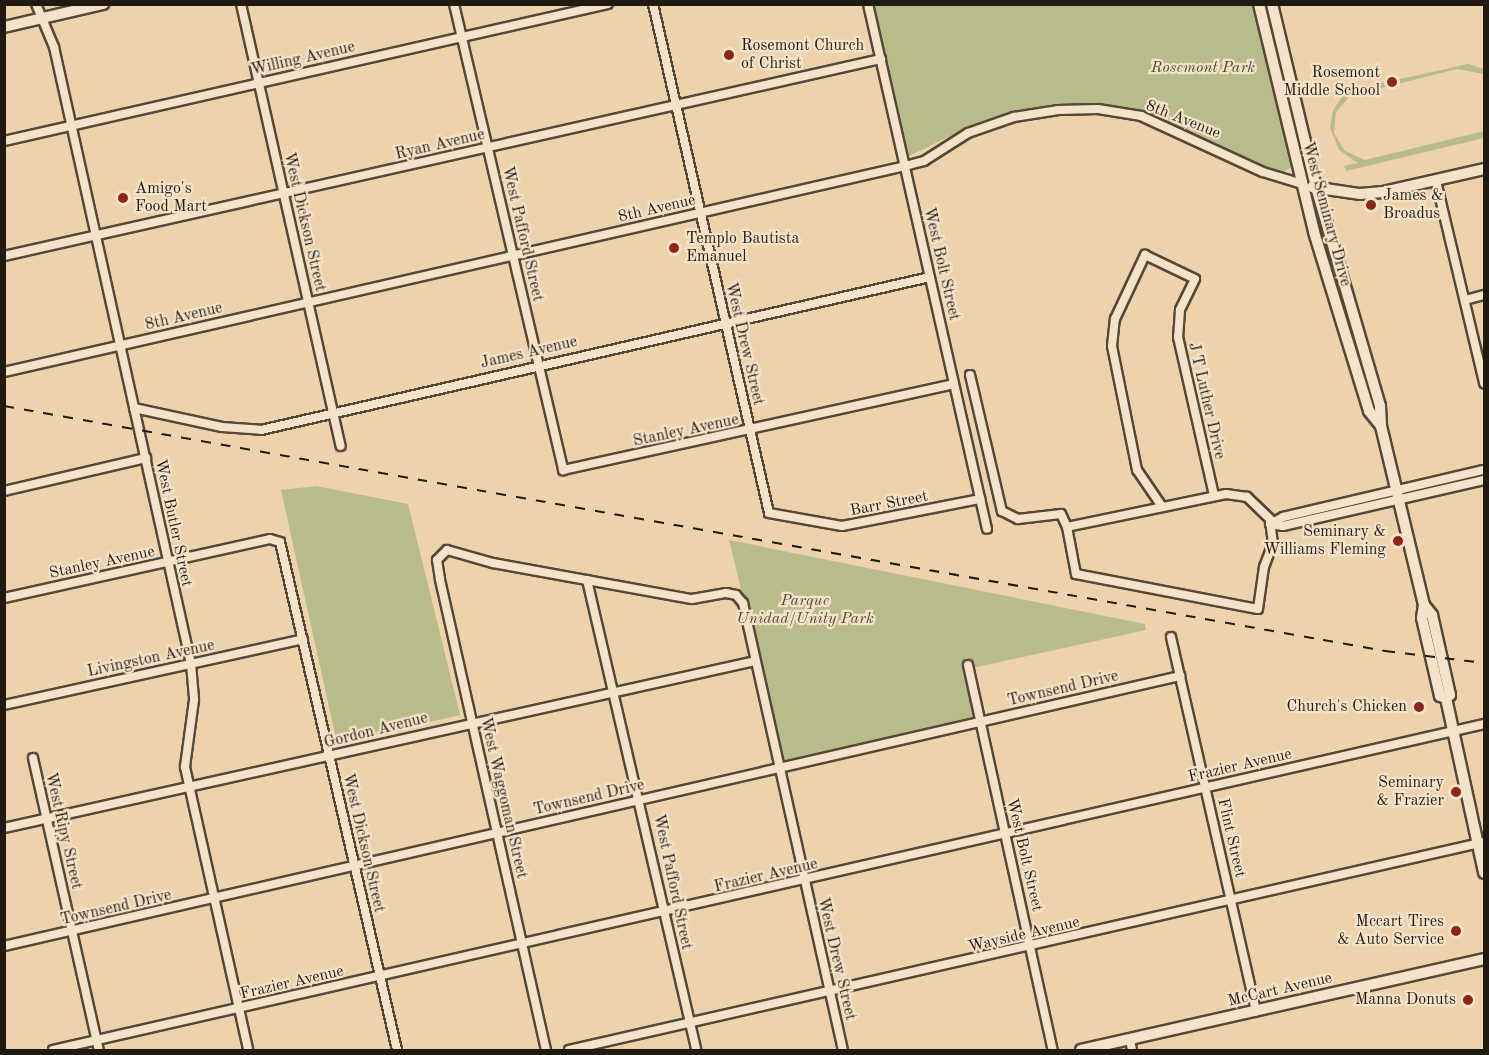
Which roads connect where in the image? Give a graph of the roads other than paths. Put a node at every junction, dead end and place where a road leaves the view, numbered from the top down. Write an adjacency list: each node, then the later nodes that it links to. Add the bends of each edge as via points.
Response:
1 (36, 4): 10 (street, West Butler Street)
2 (103, 4): 10 (main road)
3 (241, 4): 16 (street, West Dickson Street)
4 (454, 4): 12 (street, West Pafford Street)
5 (608, 4): 12 (street, Willing Avenue)
6 (653, 4): 17 (street, West Drew Street)
7 (868, 4): 13 (street, West Bolt Street)
8 (1258, 4): 15 (main road, West Seminary Drive)
9 (1272, 4): 14 (main road, West Seminary Drive)
10 (41, 18): 11 (main road); 18 (street, West Butler Street, via 54,47)
11 (4, 27)
12 (462, 37): 16 (street, Willing Avenue); 20 (street, West Pafford Street)
13 (881, 59): 17 (street, Ryan Avenue); 21 (street, West Bolt Street)
14 (1288, 72): 15 (main road); 25 (main road, West Seminary Drive)
15 (1275, 75): 24 (main road, West Seminary Drive)
16 (259, 83): 18 (street, Willing Avenue); 26 (street, West Dickson Street)
17 (676, 105): 20 (street, Ryan Avenue); 27 (street, West Drew Street)
18 (72, 126): 19 (street, Willing Avenue); 28 (street, West Butler Street)
19 (4, 141)
20 (488, 148): 26 (street, Ryan Avenue); 30 (street, West Pafford Street)
21 (905, 166): 24 (street, 8th Avenue, via 924,161 968,133 1014,117 1098,109 1159,123 1263,172); 27 (street, 8th Avenue); 31 (street, West Bolt Street)
22 (1485, 170): 23 (main road)
23 (1436, 181): 25 (main road, via 1360,194); 33 (street)
24 (1300, 183): 25 (main road); 44 (main road, West Seminary Drive, via 1369,411)
25 (1316, 188): 44 (main road, West Seminary Drive, via 1380,406)
26 (284, 194): 28 (street, Ryan Avenue); 34 (street, West Dickson Street)
27 (700, 213): 30 (street, 8th Avenue); 35 (street, West Drew Street)
28 (98, 235): 29 (street, Ryan Avenue); 36 (street, West Butler Street)
29 (4, 256)
30 (513, 256): 34 (street, 8th Avenue); 37 (street, West Pafford Street)
31 (930, 277): 35 (street, James Avenue); 41 (street, West Bolt Street)
32 (1485, 295): 33 (street)
33 (1464, 300): 40 (street)
34 (309, 302): 36 (street, 8th Avenue); 43 (street, West Dickson Street)
35 (726, 323): 37 (street, James Avenue); 45 (street, West Drew Street)
36 (121, 345): 38 (street, 8th Avenue); 42 (street, West Butler Street)
37 (539, 366): 43 (street, James Avenue); 48 (street, West Pafford Street)
38 (4, 372)
39 (970, 375): 60 (street, via 1002,511 1018,519 1055,513 1064,517)
40 (1485, 383)
41 (954, 384): 45 (street, Stanley Avenue); 54 (street, West Bolt Street)
42 (134, 408): 43 (street, James Avenue, via 243,430 261,430); 47 (street, West Butler Street)
43 (334, 414): 46 (street, West Dickson Street)
44 (1381, 426): 52 (main road, West Seminary Drive)
45 (750, 431): 48 (street, Stanley Avenue); 58 (street, West Drew Street)
46 (341, 446)
47 (146, 458): 51 (street); 63 (street, West Butler Street)
48 (563, 470)
49 (1485, 470): 52 (street)
50 (1485, 480): 52 (street)
51 (4, 491)
52 (1399, 495): 55 (street); 57 (street); 77 (main road, West Seminary Drive, via 1424,605 1432,615)
53 (1214, 496): 56 (street); 56 (street, J T Luther Drive, via 1178,338 1180,310 1195,279 1145,255 1115,319 1112,346 1137,470); 59 (street, via 1247,497 1263,510)
54 (980, 499): 58 (street, Barr Street, via 842,526); 61 (street, West Bolt Street)
55 (1351, 501): 57 (street); 59 (street, via 1283,517)
56 (1161, 505): 60 (street)
57 (1353, 511): 59 (street, via 1282,526)
58 (769, 513)
59 (1270, 524): 60 (street, via 1273,544 1264,567 1258,609 1076,574)
60 (1067, 527)
61 (987, 529)
62 (276, 539): 63 (street, Stanley Avenue); 67 (street, West Dickson Street, via 283,549)
63 (167, 562): 65 (street, Stanley Avenue); 69 (street, West Butler Street)
64 (587, 580): 68 (street, West Drew Street, via 692,599 736,595 746,612); 72 (street, West Pafford Street); 74 (street, West Waggoman Street, via 493,563 447,550 441,552 437,560 440,579)
65 (4, 598)
66 (1172, 637): 71 (street, Flint Street)
67 (303, 639): 69 (street, Livingston Avenue); 78 (street, West Dickson Street)
68 (755, 661): 72 (street, Gordon Avenue); 80 (street, West Drew Street)
69 (190, 664): 73 (street, Livingston Avenue); 81 (street, West Butler Street, via 194,700 186,748)
70 (968, 665): 75 (street, West Bolt Street)
71 (1180, 676): 75 (street, Townsend Drive); 82 (street, Flint Street)
72 (612, 690): 74 (street, Gordon Avenue); 83 (street, West Pafford Street)
73 (4, 705)
74 (472, 721): 78 (street, Gordon Avenue); 86 (street, West Waggoman Street)
75 (980, 722): 80 (street, Townsend Drive); 87 (street, West Bolt Street)
76 (1485, 724): 77 (street, Frazier Avenue)
77 (1454, 731): 82 (street, Frazier Avenue); 88 (main road, West Seminary Drive)
78 (330, 756): 81 (street, Gordon Avenue); 89 (street, West Dickson Street)
79 (33, 758): 84 (street, West Ripy Street)
80 (780, 768): 83 (street, Townsend Drive); 91 (street, West Drew Street)
81 (188, 785): 84 (street, Gordon Avenue); 92 (street, West Butler Street)
82 (1206, 788): 87 (street, Frazier Avenue); 93 (street, Flint Street)
83 (640, 800): 86 (street, Townsend Drive); 94 (street, West Pafford Street)
84 (46, 818): 85 (street, Gordon Avenue); 95 (street, West Ripy Street)
85 (4, 828)
86 (497, 833): 89 (street, Townsend Drive); 96 (street, West Waggoman Street)
87 (1005, 833): 91 (street, Frazier Avenue); 98 (street, West Bolt Street)
88 (1481, 843): 90 (main road, West Seminary Drive); 93 (street, Wayside Avenue)
89 (355, 868): 92 (street, Townsend Drive); 100 (street, West Dickson Street)
90 (1485, 873)
91 (805, 881): 94 (street, Frazier Avenue); 101 (street, West Drew Street)
92 (214, 899): 95 (street, Townsend Drive); 102 (street, West Butler Street)
93 (1231, 899): 98 (street, Wayside Avenue); 103 (street, Flint Street)
94 (664, 914): 96 (street, Frazier Avenue); 104 (street, West Pafford Street)
95 (72, 932): 97 (street, Townsend Drive); 105 (street, West Ripy Street)
96 (523, 945): 100 (street, Frazier Avenue); 111 (street, West Waggoman Street)
97 (4, 946)
98 (1030, 948): 101 (street, Wayside Avenue); 115 (street, West Bolt Street)
99 (1485, 959): 103 (main road, McCart Avenue)
100 (380, 977): 102 (street, Frazier Avenue); 110 (street, West Dickson Street)
101 (831, 993): 104 (street, Wayside Avenue); 114 (street, West Drew Street)
102 (238, 1009): 105 (street, Frazier Avenue); 109 (street, West Butler Street)
103 (1256, 1011): 106 (main road, McCart Avenue)
104 (691, 1024): 112 (street, Wayside Avenue); 113 (street, West Pafford Street)
105 (96, 1041): 107 (street, Frazier Avenue); 108 (street, West Ripy Street)
106 (1131, 1045): 116 (main road, McCart Avenue)
107 (53, 1050)
108 (99, 1050)
109 (248, 1050)
110 (396, 1050)
111 (546, 1050)
112 (568, 1050)
113 (696, 1050)
114 (843, 1050)
115 (1053, 1050)
116 (1081, 1050)

